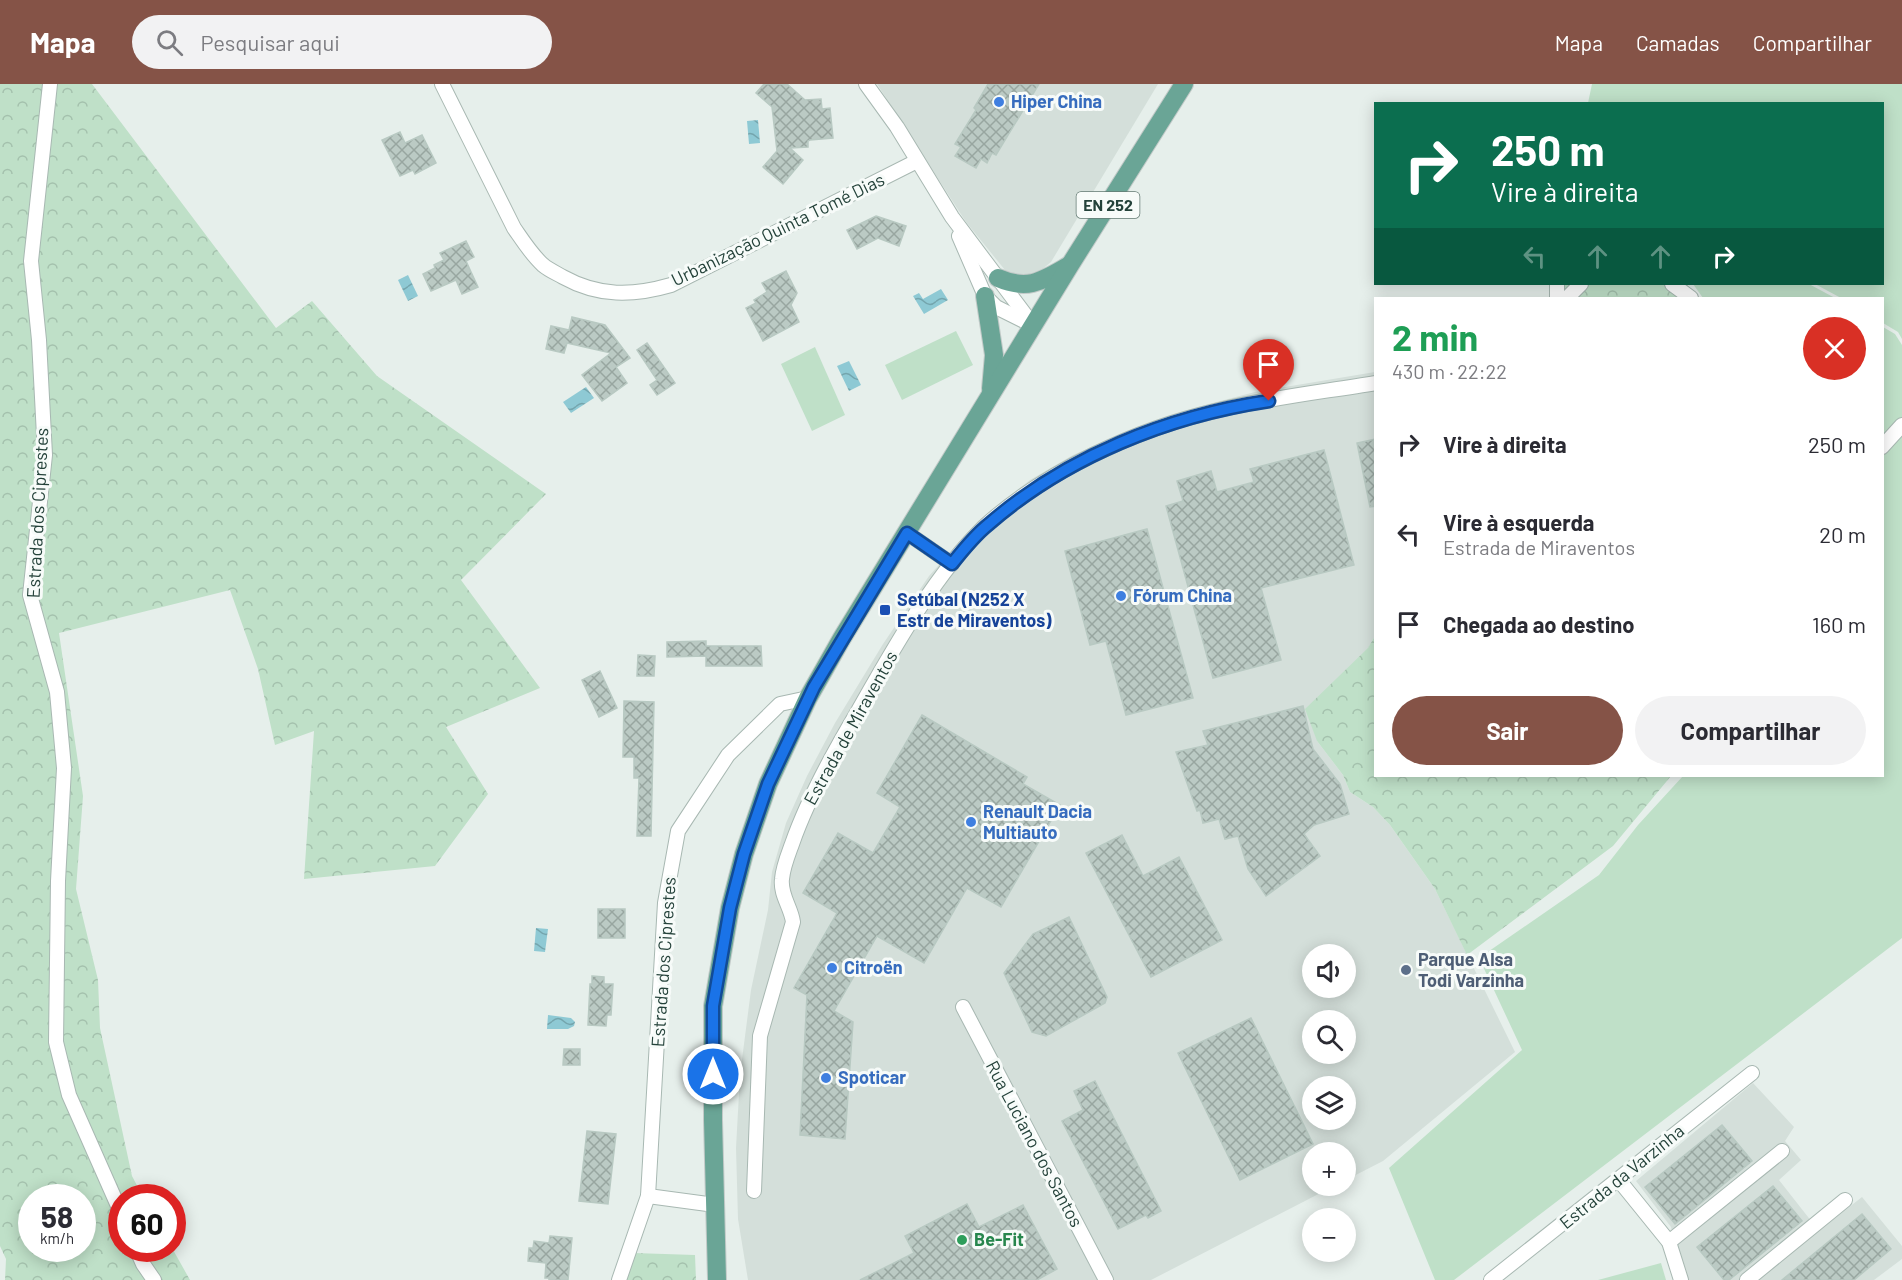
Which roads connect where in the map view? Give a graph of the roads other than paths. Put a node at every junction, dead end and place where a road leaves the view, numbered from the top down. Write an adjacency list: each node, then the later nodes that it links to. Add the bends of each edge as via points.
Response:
1 (51, 84): 26 (street, Estrada dos Ciprestes, via 31,261 45,455 30,595 57,692 64,768 56,1042 69,1095)
2 (442, 84): 5 (street, Urbanização Quinta Tomé Dias, via 514,228 529,250 545,267 572,282 618,294 671,285)
3 (866, 84): 5 (street)
4 (1184, 84): 7 (main road, EN 252)
5 (917, 161): 6 (street)
6 (952, 217): 8 (street); 11 (street)
7 (1070, 265): 8 (main road, via 1033,284 1020,285); 14 (main road, EN 252)
8 (998, 278): 14 (street)
9 (1580, 285): 12 (street)
10 (1673, 285): 13 (street)
11 (985, 296): 14 (street, via 996,307); 16 (main road, via 994,355)
12 (1568, 297)
13 (1690, 297)
14 (1033, 325): 16 (main road, EN 252)
15 (1374, 383): 20 (street, Estrada de Miraventos, via 1214,411 1119,444 1017,501 987,525)
16 (990, 396): 19 (main road, EN 252)
17 (1902, 425): 18 (street)
18 (1884, 445)
19 (907, 533): 20 (street); 21 (main road, EN 252)
20 (952, 564): 27 (street, Estrada de Miraventos, via 851,722 800,823 785,864 783,893 793,922 760,1036)
21 (808, 698): 28 (street, Estrada dos Ciprestes, via 780,704 728,755 678,831 665,903); 30 (main road, EN 252, via 768,784 730,908 713,1006)
22 (963, 1007): 36 (street, Rua Luciano dos Santos)
23 (1752, 1073): 25 (street, Estrada da Varzinha)
24 (1782, 1151): 31 (street)
25 (1618, 1179): 31 (street); 37 (street, Estrada da Varzinha)
26 (108, 1184)
27 (754, 1191)
28 (648, 1196): 30 (street); 34 (street, Estrada dos Ciprestes)
29 (1845, 1200): 39 (street)
30 (715, 1205): 35 (main road, EN 252)
31 (1669, 1242): 38 (street)
32 (142, 1262): 33 (street)
33 (154, 1280)
34 (620, 1280)
35 (717, 1280)
36 (1106, 1280)
37 (1491, 1280)
38 (1681, 1280)
39 (1747, 1280)

